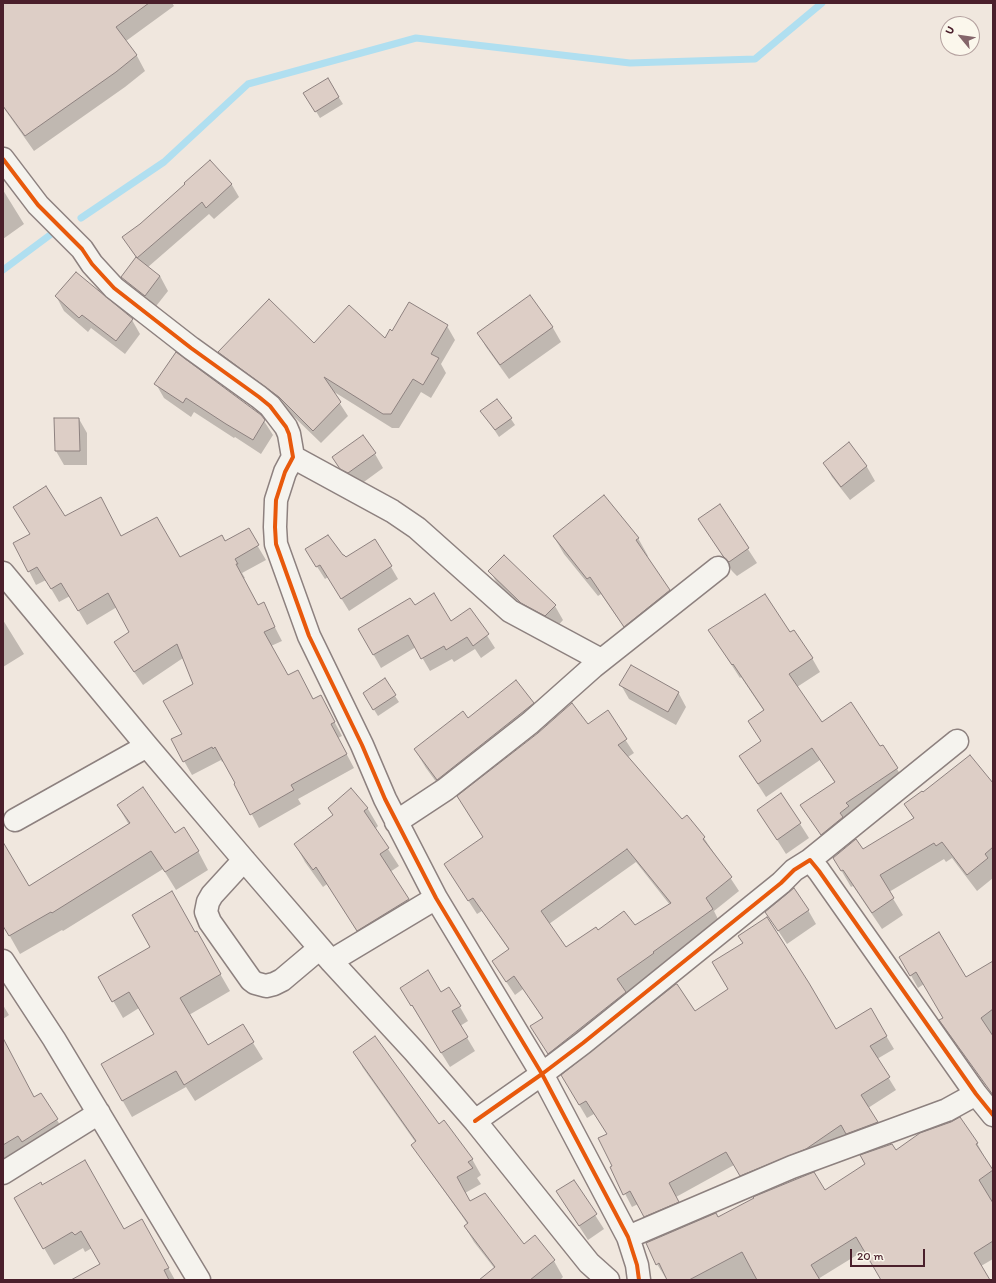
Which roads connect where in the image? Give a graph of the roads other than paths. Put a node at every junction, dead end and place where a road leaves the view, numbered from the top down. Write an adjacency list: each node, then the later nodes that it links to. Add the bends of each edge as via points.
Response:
1 (6, 162): 2 (street, via 38,205 82,249 114,288 270,406 289,434)
2 (289, 464): 5 (street, via 392,511 417,528 510,611); 9 (street, via 276,500 276,544 281,561 309,636)
3 (718, 568): 5 (street)
4 (5, 578): 7 (street)
5 (597, 664): 9 (street, via 530,723 446,789)
6 (958, 741): 11 (street)
7 (147, 746): 8 (street); 10 (street)
8 (14, 820)
9 (396, 822): 12 (street)
10 (244, 860): 13 (street); 13 (street, via 212,895 206,912 210,922 251,980 266,986 274,984)
11 (795, 871): 15 (street); 16 (street, via 819,871)
12 (436, 898): 13 (street); 15 (street)
13 (326, 955): 19 (street)
14 (3, 961): 17 (street)
15 (542, 1074): 19 (street); 21 (street)
16 (963, 1101): 18 (street); 21 (street, via 792,1167)
17 (98, 1113): 20 (street); 22 (street)
18 (993, 1115)
19 (475, 1121): 23 (street, via 589,1263)
20 (3, 1172)
21 (628, 1237): 24 (street)
22 (199, 1280)
23 (608, 1280)
24 (639, 1280)

